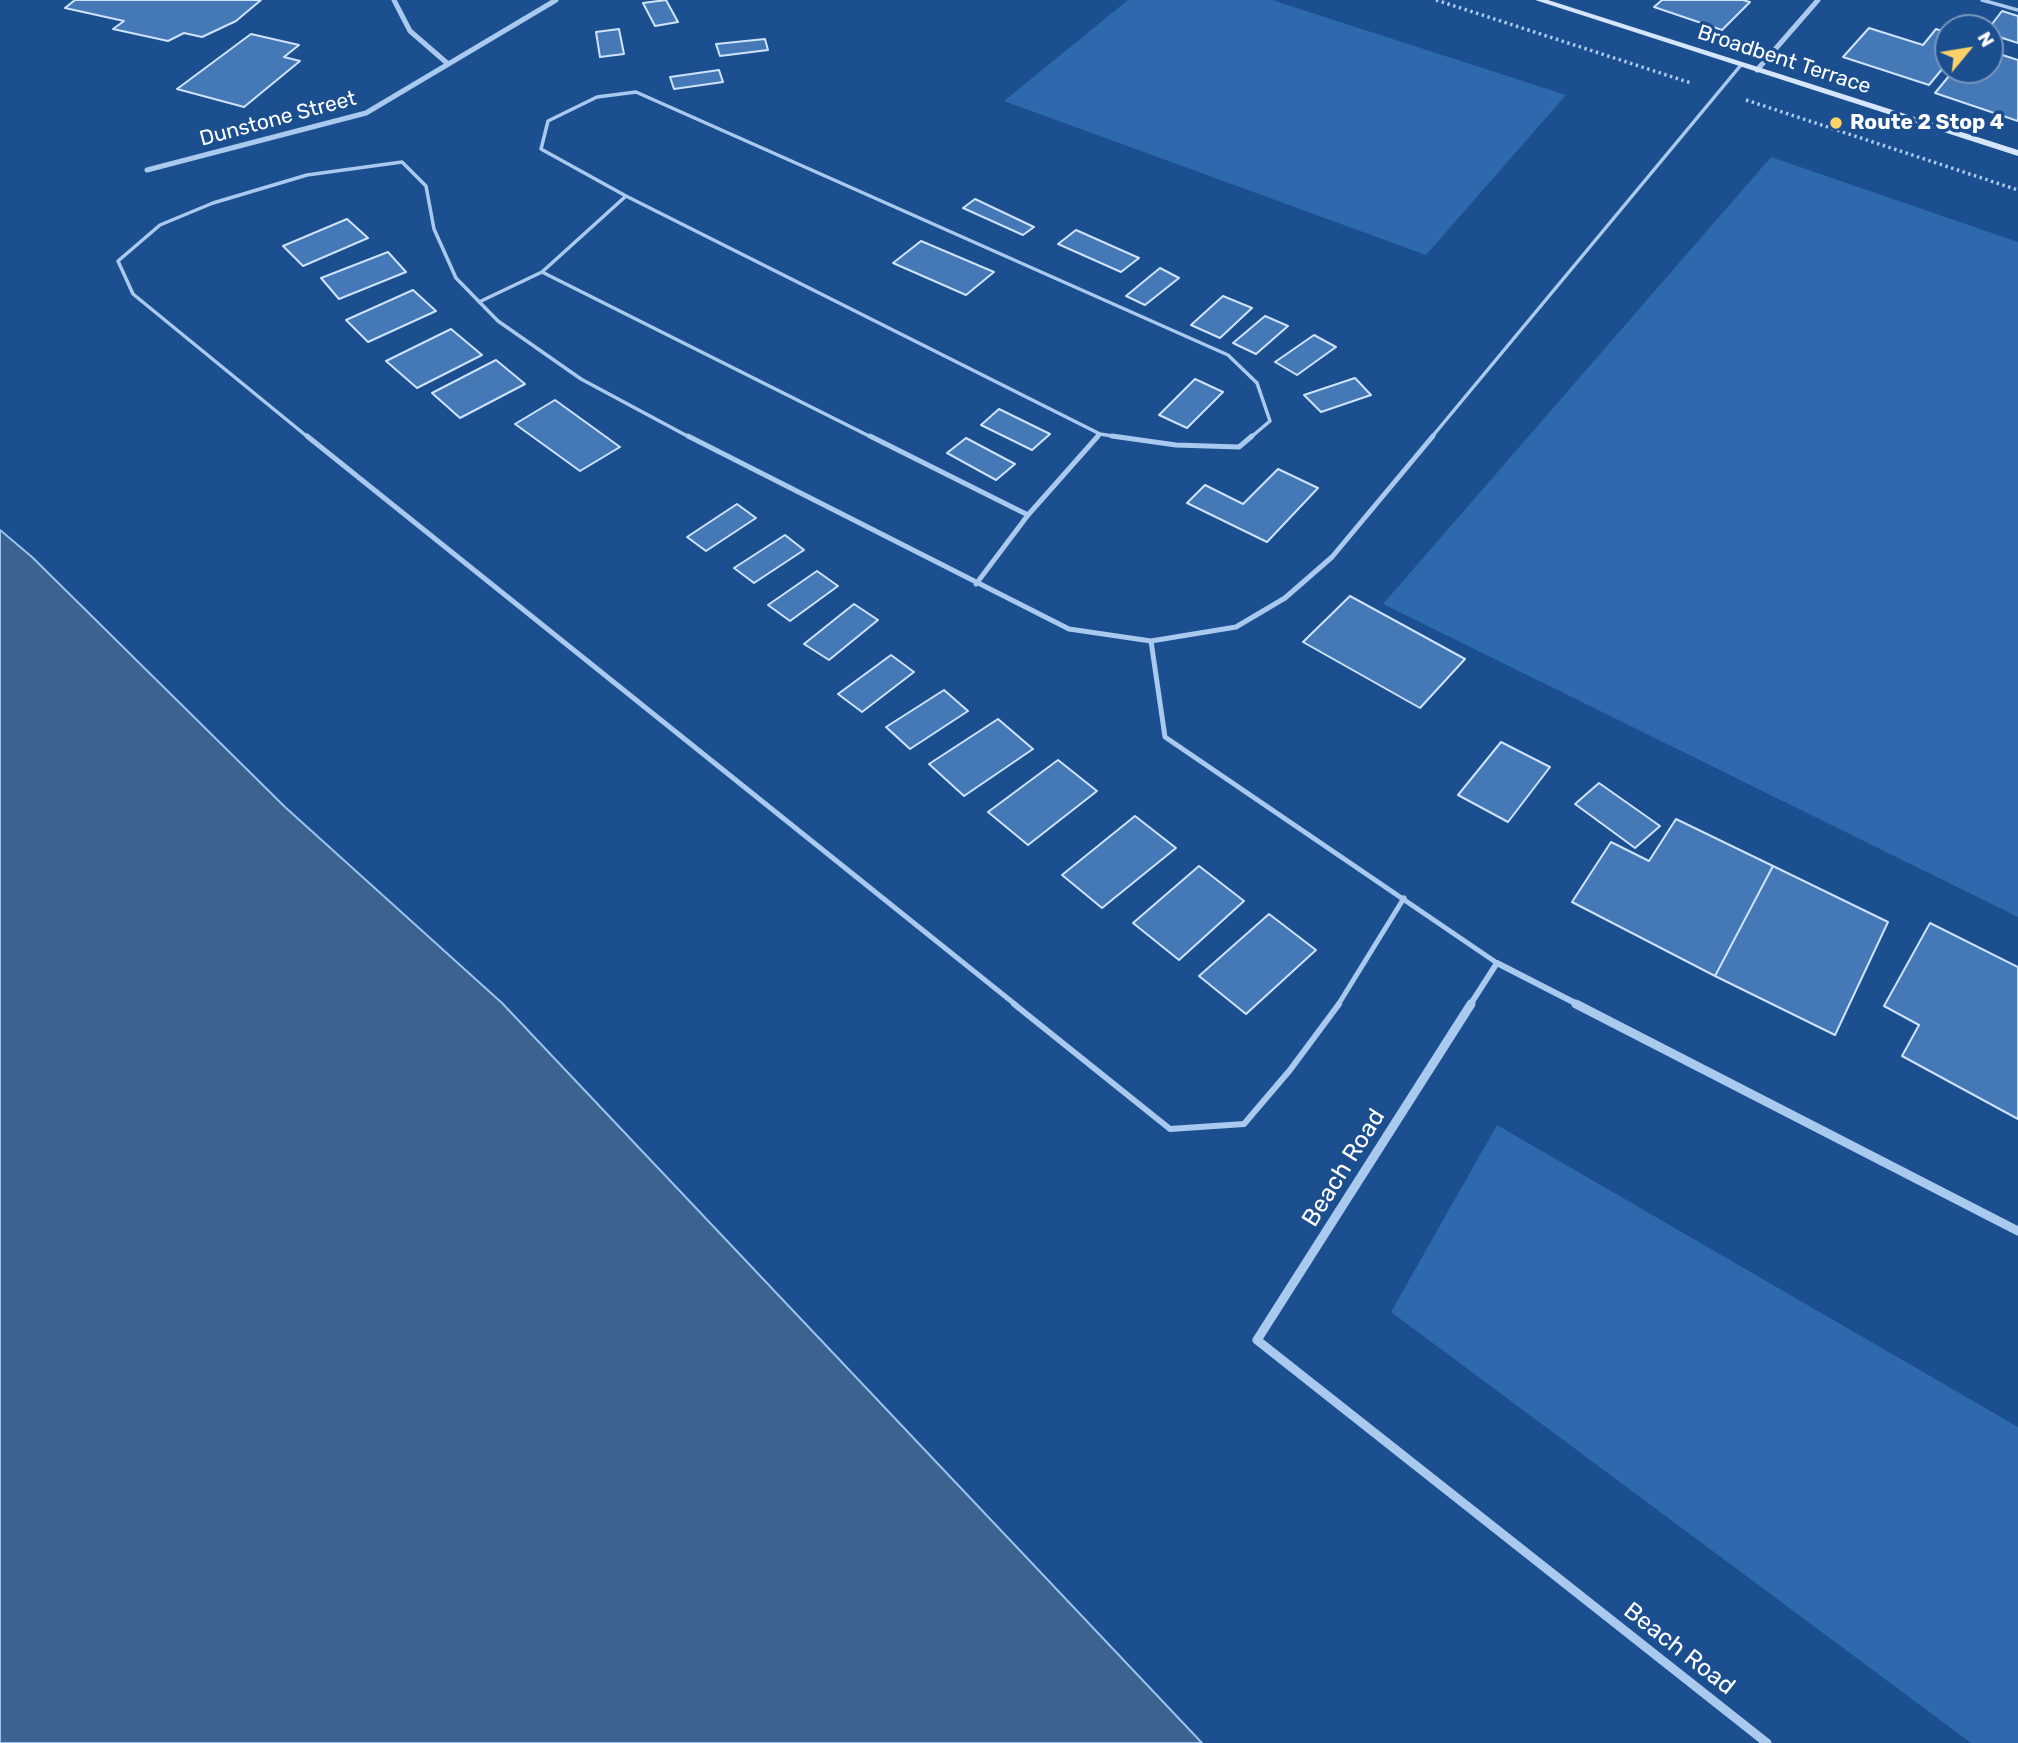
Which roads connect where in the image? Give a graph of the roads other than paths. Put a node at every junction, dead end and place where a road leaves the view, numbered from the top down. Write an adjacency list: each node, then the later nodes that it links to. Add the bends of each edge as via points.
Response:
1 (394, 0): 7 (street, via 410,31)
2 (556, 0): 7 (street, Dunstone Street)
3 (1539, 0): 8 (main road, Broadbent Terrace)
4 (1818, 0): 9 (street)
5 (1982, 0): 6 (lane)
6 (2018, 10)
7 (447, 63): 11 (street, Dunstone Street, via 366,113)
8 (1741, 65): 9 (main road, Broadbent Terrace); 18 (lane, via 1332,557 1286,598 1236,627)
9 (1757, 70): 10 (main road, Broadbent Terrace)
10 (2018, 153)
11 (147, 170)
12 (626, 196): 13 (lane); 15 (lane); 15 (lane, via 541,149 548,121 597,97 636,92 1228,355 1257,383 1270,421 1239,447 1176,445)
13 (542, 272): 14 (lane); 16 (lane)
14 (479, 302): 17 (lane, via 498,321 581,379); 19 (lane, via 456,278 434,229 426,186 402,162 307,176 213,203 160,225 118,261 133,294 181,335 1170,1129 1244,1124 1290,1074 1367,964)
15 (1100, 434): 16 (lane)
16 (1028, 515): 17 (lane)
17 (976, 584): 18 (lane, via 1069,628)
18 (1151, 641): 19 (lane, via 1165,737)
19 (1404, 898): 20 (lane)
20 (1497, 963): 21 (street); 22 (street, Beach Road, via 1257,1340)
21 (2018, 1231)
22 (1767, 1743)

